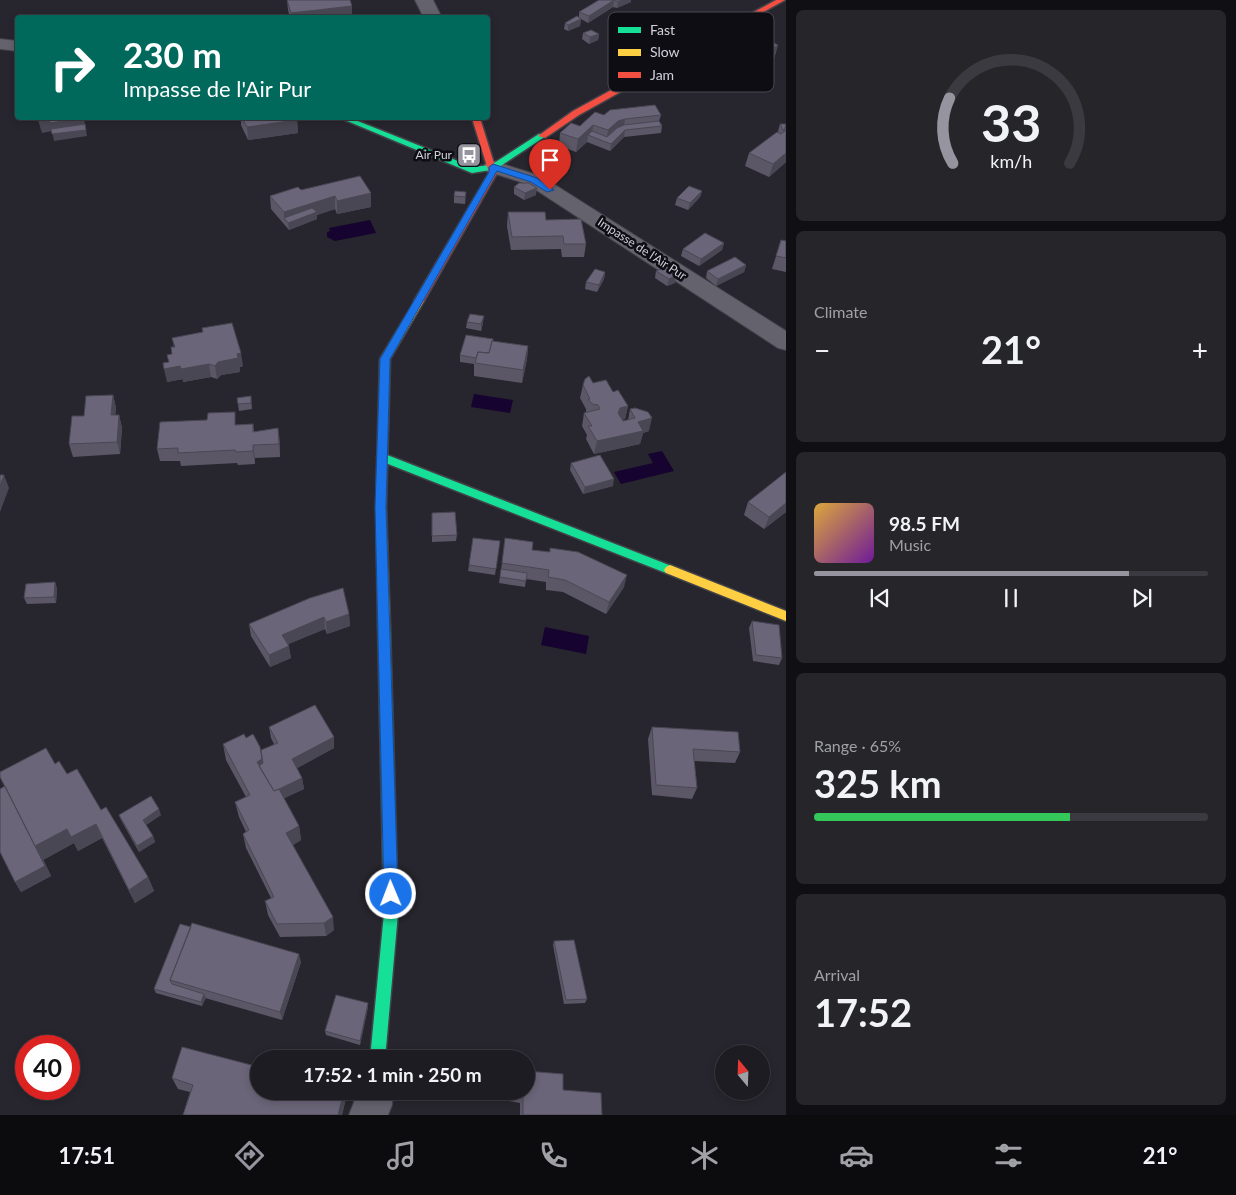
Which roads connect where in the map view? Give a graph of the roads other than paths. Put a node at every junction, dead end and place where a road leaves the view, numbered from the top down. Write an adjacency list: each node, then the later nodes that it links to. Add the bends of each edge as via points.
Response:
1 (424, 0): 4 (street)
2 (781, 0): 3 (street)
3 (759, 12)
4 (432, 15)
5 (0, 44): 6 (street)
6 (15, 46)
7 (614, 92): 10 (street)
8 (349, 120): 10 (street, via 472,170)
9 (477, 120): 10 (street)
10 (493, 167): 11 (street, Impasse de l'Air Pur, via 534,180); 12 (street, via 385,359)
11 (786, 342)
12 (382, 457): 13 (street); 14 (street, via 381,551 391,913)
13 (786, 616)
14 (378, 1050)
15 (373, 1100): 16 (street)
16 (368, 1115)

